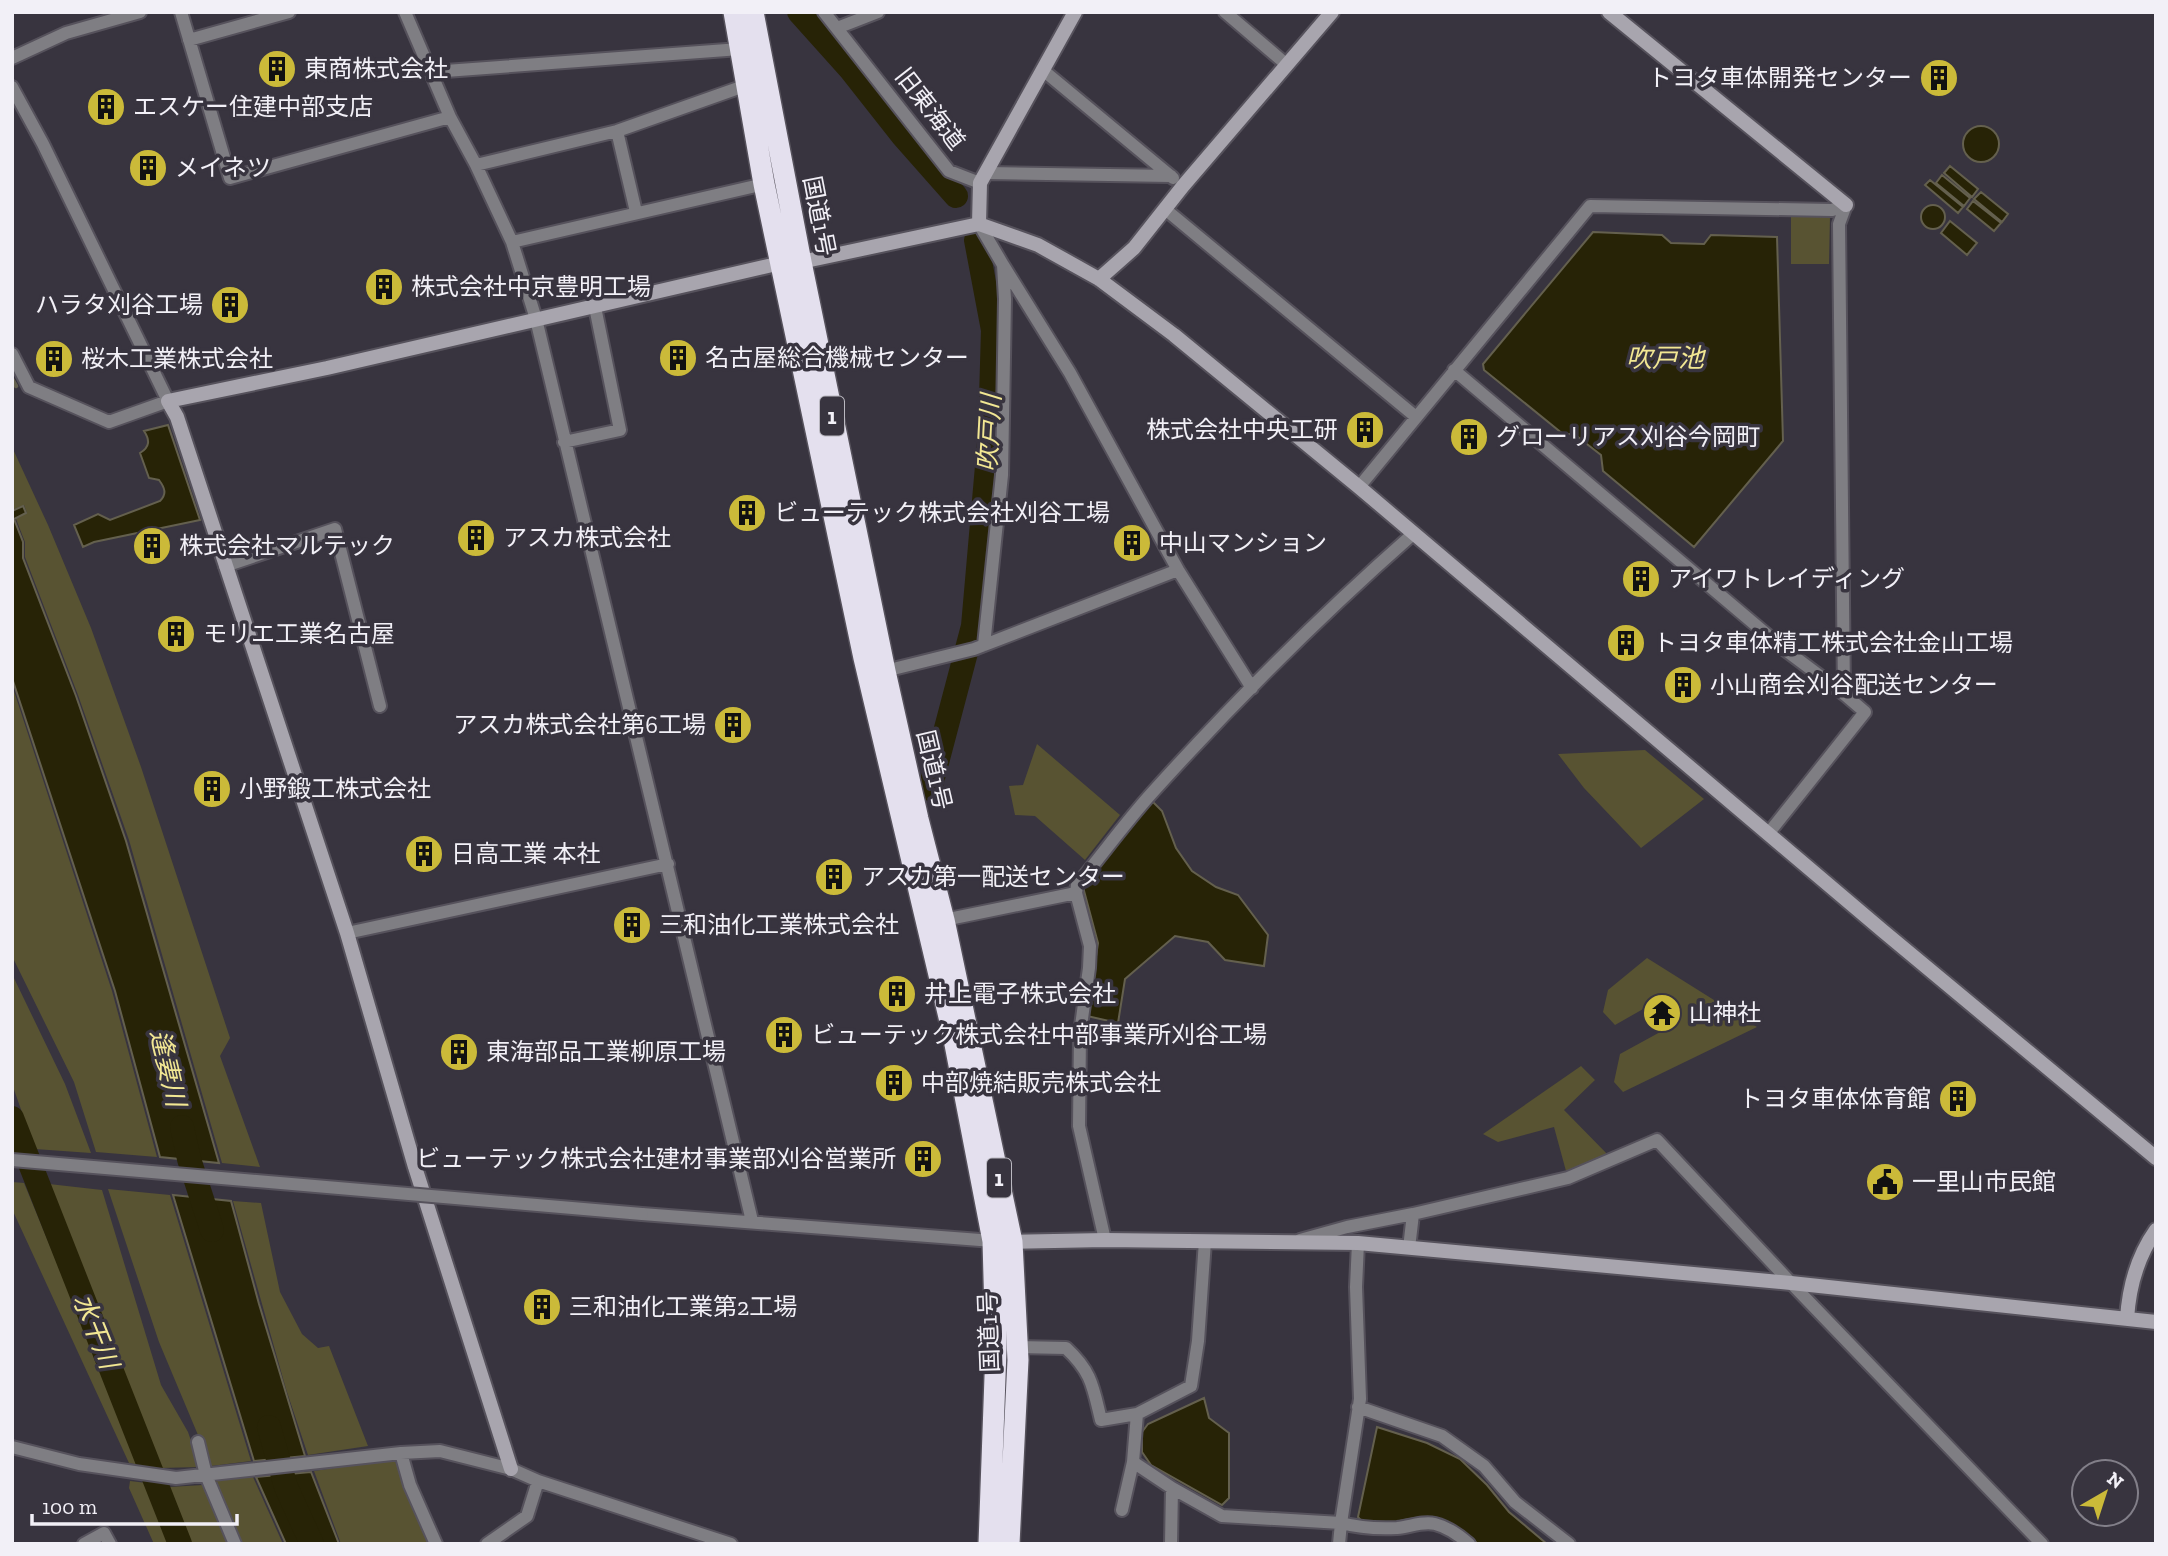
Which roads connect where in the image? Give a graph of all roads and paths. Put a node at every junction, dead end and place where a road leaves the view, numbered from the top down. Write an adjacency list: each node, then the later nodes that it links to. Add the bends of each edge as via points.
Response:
1 (140, 12): 16 (street, via 66,33)
2 (181, 12): 14 (street)
3 (289, 12): 14 (street)
4 (405, 12): 19 (street)
5 (734, 12): 15 (highway, 国道1号 / 1)
6 (753, 12): 34 (highway, 国道1号 / 1)
7 (824, 12): 13 (street, 旧東海道)
8 (878, 12): 13 (street)
9 (1075, 12): 18 (street)
10 (1225, 12): 17 (street)
11 (1332, 12): 17 (street)
12 (1609, 12): 29 (street)
13 (837, 28): 26 (street, 旧東海道, via 949,171)
14 (189, 40): 22 (street, via 230,178)
15 (740, 49): 19 (street); 20 (highway, 国道1号 / 1)
16 (12, 58)
17 (1287, 65): 28 (street)
18 (1044, 71): 25 (street); 26 (street)
19 (432, 72): 22 (street)
20 (747, 85): 23 (street); 27 (highway, 国道1号 / 1)
21 (12, 87): 41 (street)
22 (450, 117): 24 (street)
23 (617, 131): 24 (street); 31 (street)
24 (476, 165): 33 (street)
25 (1171, 176): 26 (street); 28 (street)
26 (983, 178): 32 (street)
27 (764, 184): 31 (street); 34 (highway, 国道1号 / 1)
28 (1183, 186): 30 (street)
29 (1846, 205): 40 (street, via 1832,211 1590,206); 51 (street, via 1839,225)
30 (1165, 209): 36 (street, via 1134,248); 42 (street)
31 (636, 212): 33 (street)
32 (979, 223): 34 (street); 35 (street); 36 (street, via 1038,245)
33 (512, 243): 38 (street)
34 (791, 262): 37 (street); 49 (highway, 国道1号 / 1); 64 (highway, 国道1号 / 1, via 864,658)
35 (1003, 265): 47 (street, via 1070,373); 48 (street, via 1002,475)
36 (1099, 279): 44 (street)
37 (595, 307): 38 (street); 43 (street, via 620,430)
38 (536, 319): 41 (street); 43 (street)
39 (12, 354): 41 (street, via 29,387 109,422)
40 (1454, 370): 42 (street); 51 (street, via 1784,649)
41 (168, 401): 46 (street)
42 (1416, 417): 44 (street)
43 (564, 442): 54 (street)
44 (1359, 487): 45 (street)
45 (1413, 534): 50 (street, via 1347,592); 53 (street)
46 (225, 566): 52 (street, via 335,529); 57 (street)
47 (1178, 570): 48 (street); 50 (street)
48 (979, 647): 49 (street)
49 (885, 671): 56 (highway, 国道1号 / 1)
50 (1252, 688): 55 (street, via 1150,795 1077,885)
51 (1844, 694): 53 (street, via 1865,712)
52 (380, 706)
53 (1768, 834): 58 (street)
54 (668, 864): 57 (street); 61 (street)
55 (1076, 893): 56 (street); 63 (street, via 1090,946 1080,1033 1079,1126)
56 (944, 920): 64 (highway, 国道1号 / 1)
57 (347, 933): 79 (street)
58 (2156, 1158)
59 (12, 1160): 61 (street, bridge)
60 (1413, 1214): 66 (street); 68 (street); 69 (street, via 1568,1178 1657,1140)
61 (752, 1221): 64 (street)
62 (2156, 1230): 70 (street, via 2143,1249 2134,1276)
63 (1105, 1240): 64 (street); 65 (street)
64 (1003, 1241): 72 (highway, 国道1号 / 1); 91 (highway, 国道1号 / 1)
65 (1205, 1241): 66 (street); 74 (street, via 1191,1386)
66 (1296, 1241): 67 (street)
67 (1357, 1243): 68 (street); 73 (street)
68 (1409, 1248): 69 (street)
69 (1791, 1283): 70 (street); 97 (street)
70 (2127, 1319): 71 (street)
71 (2156, 1322)
72 (1017, 1347): 74 (street, via 1066,1348 1082,1363 1101,1420); 92 (highway, 国道1号 / 1)
73 (1358, 1407): 84 (street); 96 (street, via 1442,1436 1484,1466 1515,1502)
74 (1137, 1413): 78 (street)
75 (198, 1442): 80 (street)
76 (12, 1447): 80 (street, via 79,1464 176,1478)
77 (401, 1453): 79 (street, via 440,1451); 80 (street); 88 (street)
78 (1133, 1462): 82 (street); 83 (street)
79 (511, 1469): 81 (street)
80 (206, 1475): 87 (street)
81 (538, 1481): 89 (street, via 527,1516); 90 (street)
82 (1172, 1488): 84 (street, via 1222,1516); 93 (street)
83 (1122, 1510)
84 (1341, 1523): 94 (street); 95 (street, via 1360,1528 1436,1524)
85 (84, 1544): 86 (street, via 104,1533)
86 (110, 1544)
87 (235, 1544)
88 (436, 1544)
89 (488, 1544)
90 (731, 1544)
91 (989, 1544)
92 (1009, 1544)
93 (1171, 1544)
94 (1339, 1544)
95 (1469, 1544)
96 (1569, 1544)
97 (2042, 1544)

